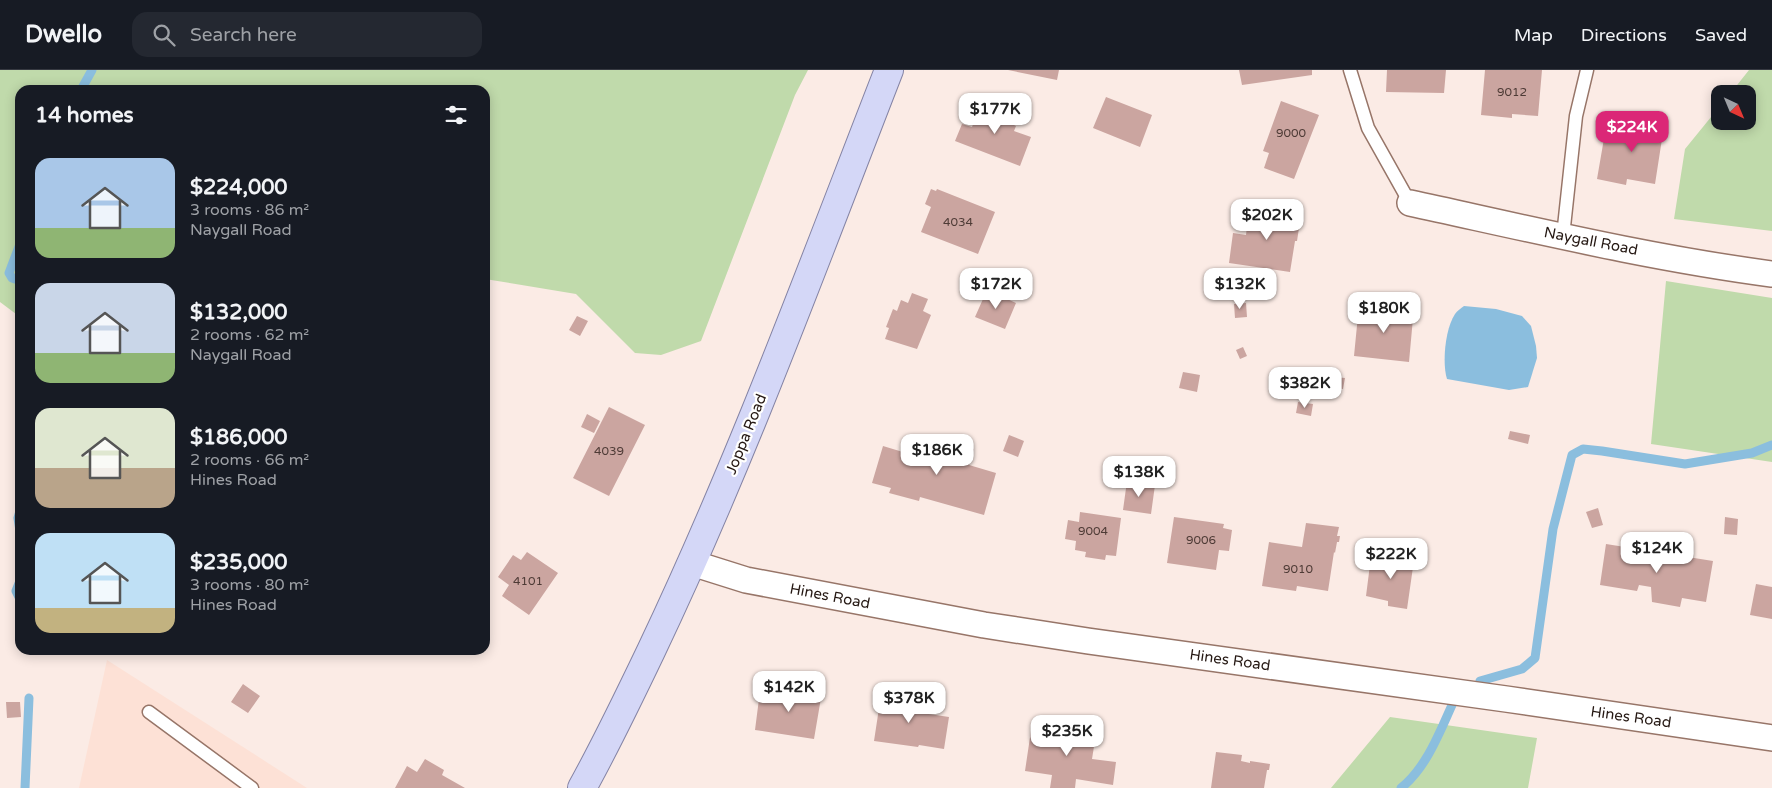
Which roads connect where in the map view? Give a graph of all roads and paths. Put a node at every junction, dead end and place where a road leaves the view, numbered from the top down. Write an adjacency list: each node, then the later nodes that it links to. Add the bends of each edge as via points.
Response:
1 (889, 70): 7 (main road, Joppa Road, via 751,423)
2 (1350, 70): 4 (lane, via 1368,128)
3 (1587, 70): 5 (lane, via 1576,116)
4 (1410, 203): 5 (street, Naygall Road)
5 (1563, 236): 6 (street, Naygall Road)
6 (1772, 274)
7 (692, 563): 9 (street, Hines Road, via 746,580 984,625); 11 (main road, Joppa Road)
8 (149, 712): 10 (lane)
9 (1772, 738)
10 (252, 788)
11 (582, 788)

